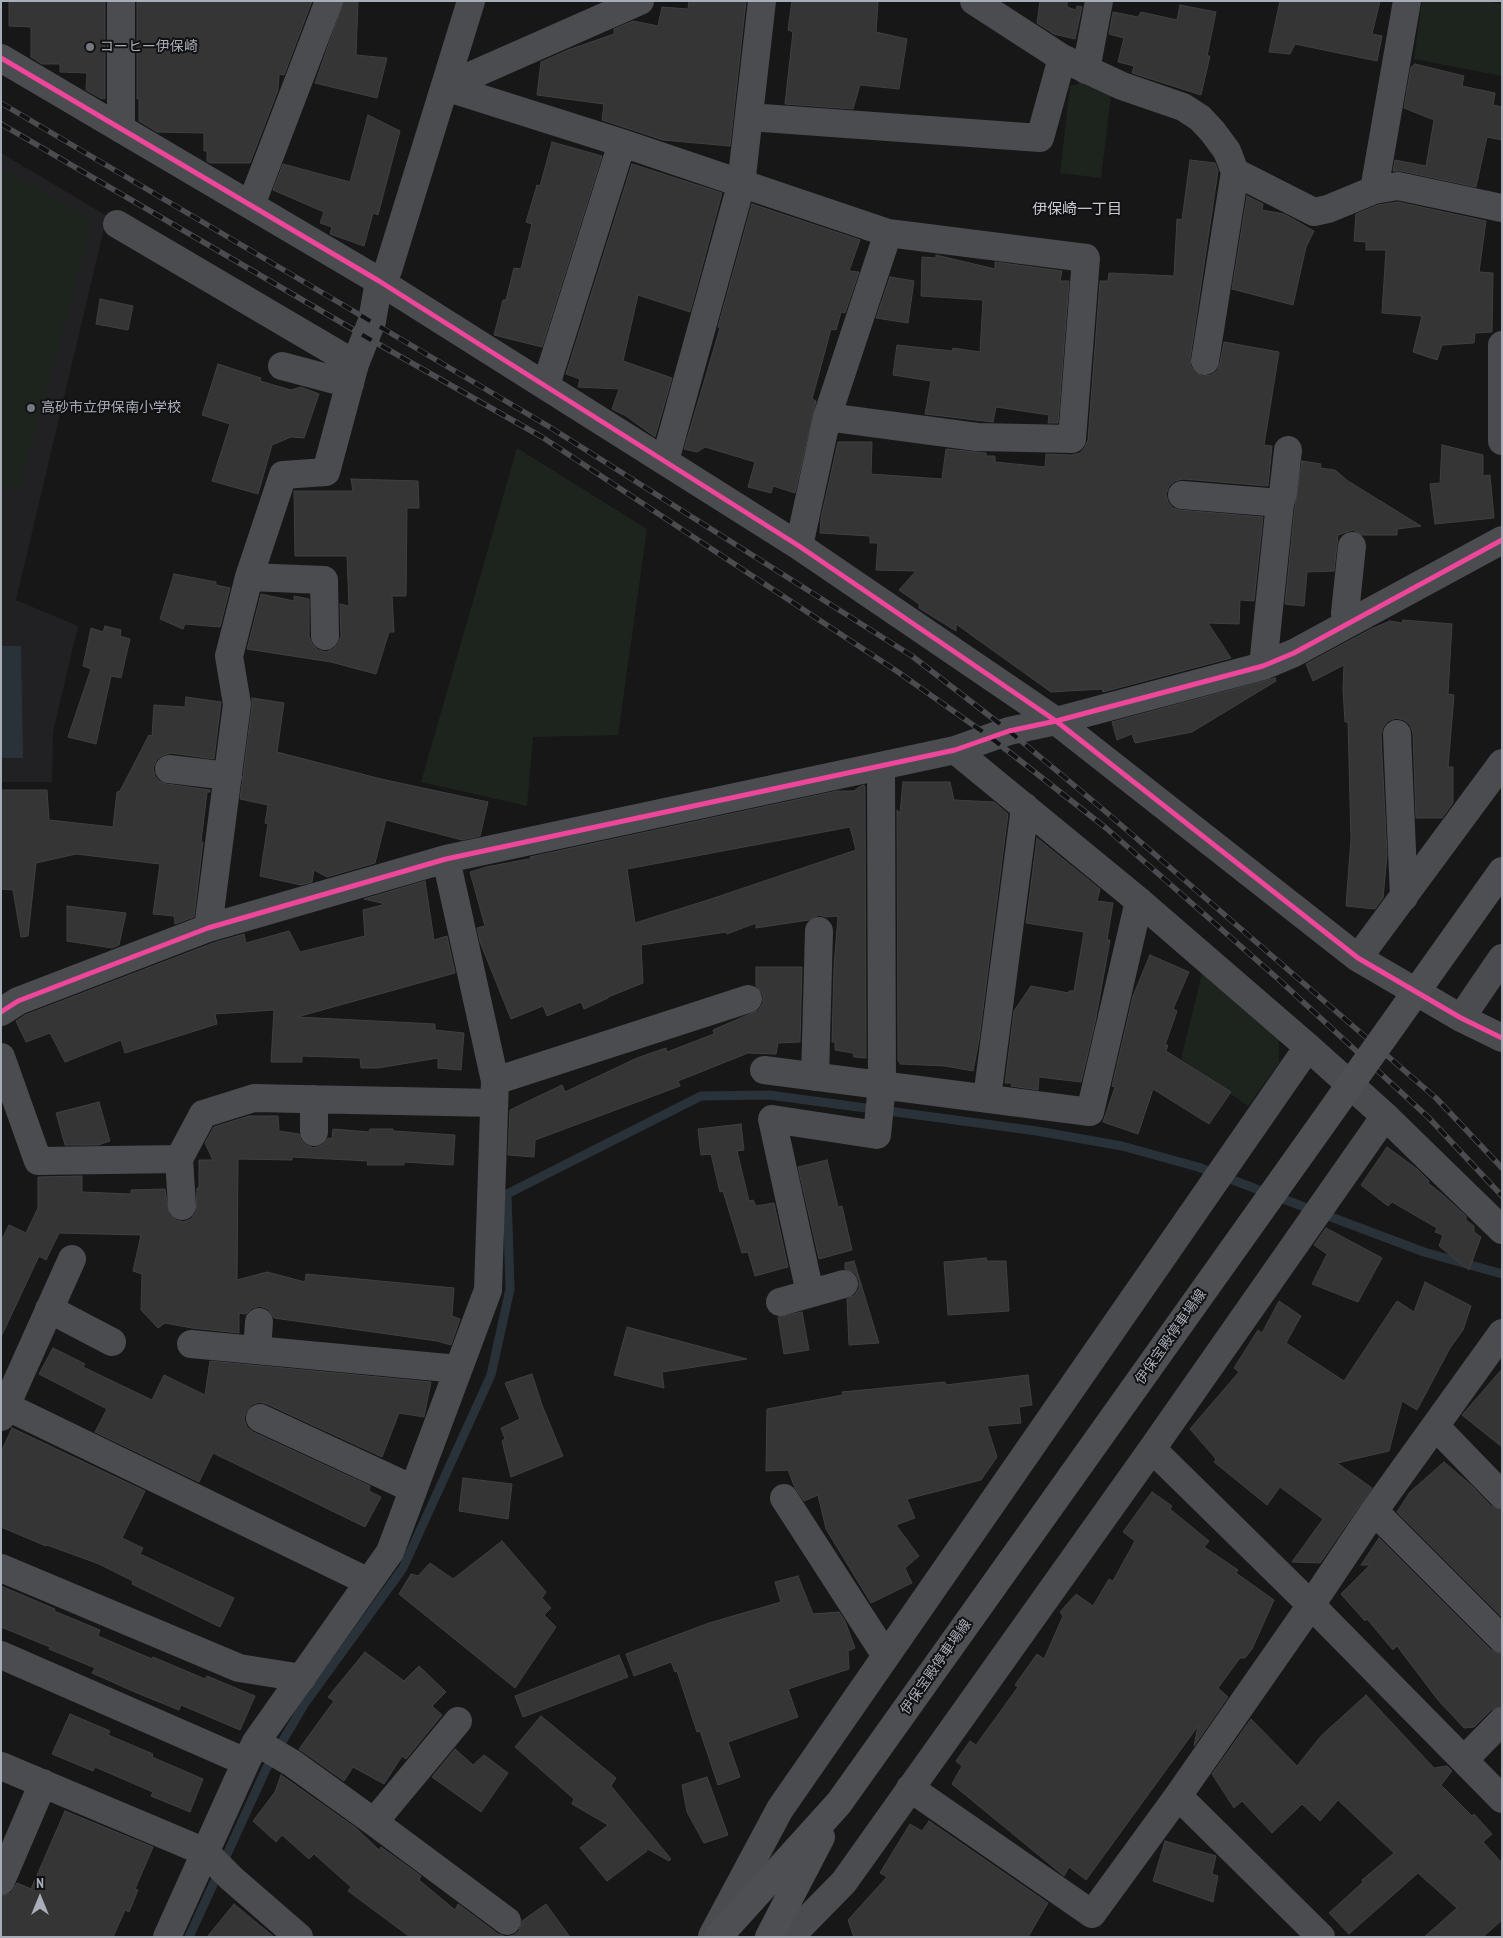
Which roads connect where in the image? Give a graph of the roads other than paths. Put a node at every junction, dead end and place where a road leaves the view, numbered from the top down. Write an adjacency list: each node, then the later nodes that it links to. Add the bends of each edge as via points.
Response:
1 (121, 1): 14 (street)
2 (329, 1): 19 (street)
3 (471, 1): 12 (street)
4 (640, 1): 12 (street)
5 (762, 1): 13 (street)
6 (974, 1): 10 (street)
7 (1099, 1): 11 (street)
8 (1407, 1): 18 (street)
9 (1, 58): 14 (street)
10 (1062, 58): 11 (street); 13 (street, via 1040,138)
11 (1086, 70): 16 (street, via 1183,107 1200,118 1226,151)
12 (445, 87): 15 (street); 23 (street, via 388,270)
13 (749, 117): 17 (street)
14 (121, 129): 19 (street)
15 (622, 143): 17 (street); 28 (street)
16 (1235, 172): 18 (street, via 1314,212); 25 (street)
17 (741, 184): 22 (street); 32 (street)
18 (1374, 190): 20 (street, via 1398,186)
19 (252, 205): 23 (street)
20 (1502, 208)
21 (117, 224): 27 (street)
22 (888, 233): 29 (street); 29 (street, via 1086,258 1072,439 977,437)
23 (379, 281): 27 (street, via 372,321); 28 (street)
24 (1502, 345): 30 (street)
25 (1205, 361)
26 (282, 366): 27 (street)
27 (353, 374): 38 (street, via 326,472 283,475)
28 (546, 385): 32 (street)
29 (827, 416): 36 (street)
30 (1502, 441)
31 (1288, 450): 34 (street)
32 (665, 461): 36 (street)
33 (1182, 495): 34 (street)
34 (1280, 503): 41 (street)
35 (1502, 540): 39 (street)
36 (799, 546): 42 (street)
37 (1352, 546): 39 (street)
38 (249, 577): 40 (street, via 324,580); 48 (street, via 229,656 237,704)
39 (1346, 624): 41 (street)
40 (325, 636)
41 (1263, 666): 42 (street)
42 (1056, 721): 44 (street, via 1009,731); 56 (street)
43 (1397, 734): 52 (street)
44 (956, 750): 46 (street); 49 (street)
45 (1502, 763): 52 (street)
46 (881, 766): 50 (street); 66 (street)
47 (168, 769): 48 (street)
48 (228, 776): 54 (street)
49 (1025, 807): 53 (street); 68 (street)
50 (446, 859): 54 (street); 67 (street)
51 (1502, 871): 110 (main road, 伊保宝殿停車場線, bridge)
52 (1404, 897): 56 (street)
53 (1139, 901): 62 (street); 68 (street, via 1090,1112)
54 (208, 928): 59 (street, via 18,1001)
55 (819, 931): 65 (street)
56 (1358, 958): 60 (street)
57 (1502, 958): 60 (street)
58 (748, 998): 67 (street)
59 (1, 1012)
60 (1461, 1018): 61 (street)
61 (1502, 1038)
62 (1308, 1047): 70 (street); 99 (street)
63 (1, 1057): 72 (street, via 38,1161)
64 (764, 1070): 65 (street)
65 (815, 1077): 66 (street)
66 (882, 1085): 68 (street); 77 (street, via 877,1135 772,1119)
67 (495, 1092): 69 (street); 85 (street, via 488,1290)
68 (987, 1098)
69 (314, 1100): 71 (street); 72 (street, via 254,1098 203,1114)
70 (1385, 1116): 74 (street); 89 (street)
71 (314, 1132)
72 (179, 1159): 73 (street)
73 (182, 1206)
74 (1502, 1230)
75 (72, 1259): 79 (street)
76 (844, 1284): 77 (street)
77 (810, 1293): 78 (street)
78 (780, 1302)
79 (49, 1309): 82 (street); 86 (street)
80 (259, 1322): 84 (street)
81 (1502, 1333): 88 (street)
82 (112, 1342)
83 (191, 1344): 84 (street)
84 (257, 1350): 85 (street)
85 (458, 1369): 90 (street)
86 (4, 1412): 95 (street)
87 (260, 1418): 90 (street)
88 (1435, 1426): 91 (street); 93 (street)
89 (1152, 1448): 96 (street); 107 (street)
90 (414, 1489): 95 (street, via 390,1552)
91 (1502, 1495)
92 (784, 1498): 99 (street)
93 (1374, 1511): 96 (street); 97 (street)
94 (1, 1568): 100 (street, via 239,1668)
95 (369, 1582): 100 (street)
96 (1312, 1605): 104 (street); 108 (street)
97 (1502, 1639)
98 (1, 1656): 103 (street)
99 (886, 1656): 117 (street, via 780,1809)
100 (302, 1678): 103 (street)
101 (458, 1721): 111 (street)
102 (1502, 1721): 104 (street)
103 (251, 1752): 111 (street, via 292,1763); 112 (street)
104 (1464, 1760): 109 (street)
105 (1, 1766): 106 (street)
106 (43, 1783): 112 (street); 113 (street)
107 (910, 1788): 108 (street, via 1092,1914); 120 (street, via 844,1882)
108 (1178, 1796): 121 (street)
109 (1502, 1799)
110 (840, 1802): 118 (main road, 伊保宝殿停車場線); 119 (main road, 伊保宝殿停車場線)
111 (374, 1822): 114 (street)
112 (205, 1852): 115 (street); 116 (street)
113 (1, 1881)
114 (507, 1921)
115 (167, 1937)
116 (299, 1937)
117 (712, 1937)
118 (718, 1937)
119 (769, 1937)
120 (790, 1937)
121 (1321, 1937)

